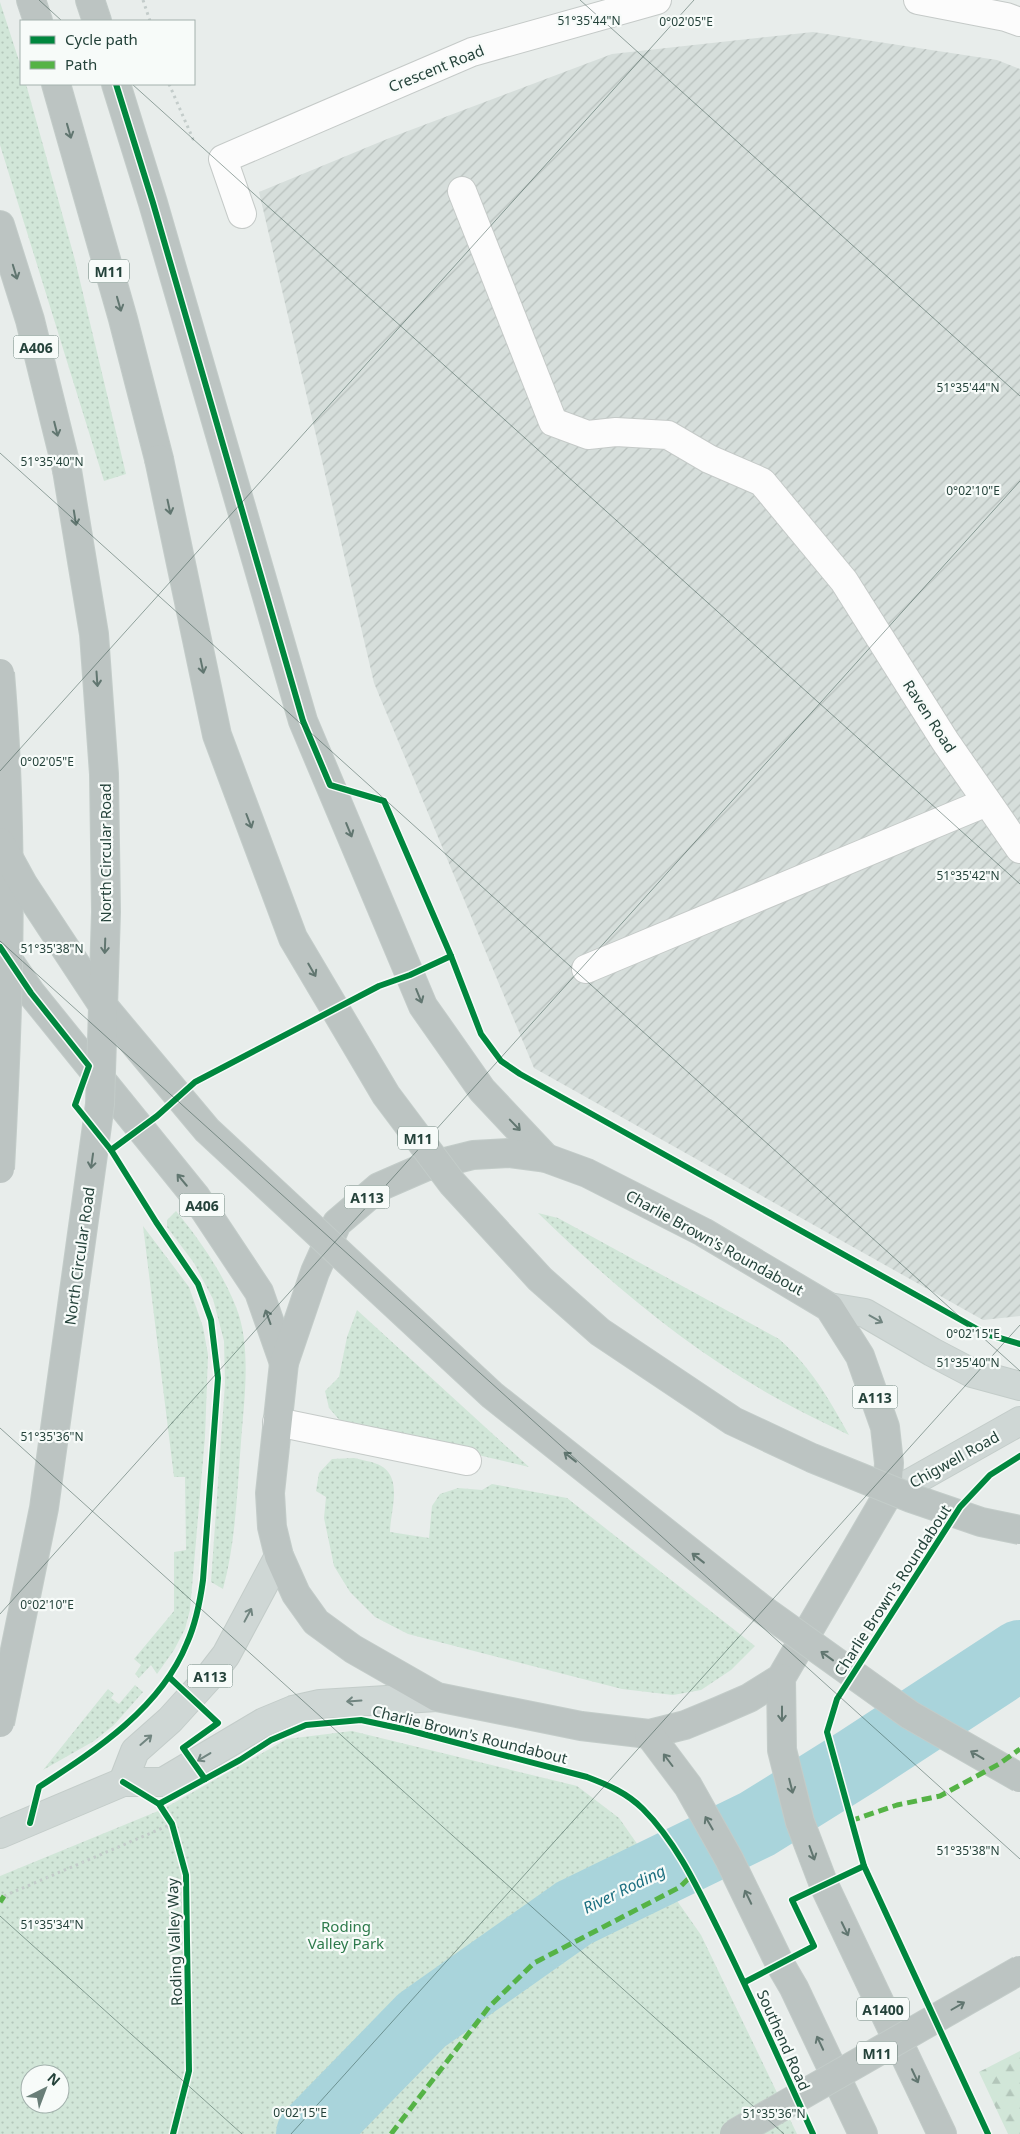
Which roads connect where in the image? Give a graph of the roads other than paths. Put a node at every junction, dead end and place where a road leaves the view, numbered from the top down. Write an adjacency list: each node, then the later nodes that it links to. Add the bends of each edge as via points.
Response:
1 (31, 0): 5 (highway)
2 (90, 0): 6 (highway)
3 (657, 0): 11 (street, Crescent Road, via 472,52 222,159)
4 (918, 0): 7 (street)
5 (38, 20)
6 (97, 20)
7 (1020, 22)
8 (56, 85): 28 (highway, M11, one-way to 28, bridge, via 159,459 217,735 294,938 386,1095 452,1183 540,1279 600,1332 733,1421 812,1458 911,1498 981,1522)
9 (116, 85): 19 (highway, one-way to 19, via 303,721 423,1006 482,1090)
10 (462, 190): 14 (street, Raven Road, via 553,422 588,435 616,432 668,435 708,459 762,482 844,581 945,741)
11 (242, 214)
12 (0, 225): 32 (highway, North Circular Road / A406, one-way to 32, bridge, via 30,320 67,470 94,634 104,774 106,912 100,1104 44,1508)
13 (0, 673): 20 (highway, bridge, via 6,747 8,865)
14 (988, 802): 16 (street, Raven Road); 18 (street)
15 (0, 842): 34 (highway, one-way to 15, bridge, via 910,1715 762,1609 492,1395 208,1130 104,1007 23,884)
16 (1020, 849)
17 (0, 947): 22 (highway, A406, one-way to 17, via 258,1292 196,1197 31,993)
18 (586, 969)
19 (546, 1158): 21 (highway, Charlie Brown's Roundabout / A113, via 587,1173 702,1232); 22 (highway, Charlie Brown's Roundabout / A113, via 509,1153 473,1155 425,1167 379,1187 337,1223 315,1272)
20 (0, 1169)
21 (829, 1307): 23 (main road, A113, one-way to 23, via 865,1313 972,1372); 27 (highway, Charlie Brown's Roundabout / A113, via 860,1356 880,1410 889,1463)
22 (284, 1363): 25 (highway, Charlie Brown's Roundabout / A113)
23 (1020, 1386)
24 (1020, 1421): 27 (main road, Chigwell Road)
25 (277, 1422): 26 (street); 29 (highway, Charlie Brown's Roundabout / A113, via 270,1494 272,1527)
26 (467, 1461)
27 (887, 1496): 30 (highway, Charlie Brown's Roundabout / A113)
28 (1020, 1530)
29 (280, 1556): 31 (highway, Charlie Brown's Roundabout / A113, via 296,1594 316,1622 353,1649); 35 (main road, A113, one-way to 29, via 134,1751 170,1720 226,1654)
30 (782, 1678): 33 (highway, Charlie Brown's Roundabout / A113, via 719,1711 685,1725); 40 (highway, A1400, one-way to 40, via 782,1750 800,1822 824,1885)
31 (437, 1697): 33 (highway, Charlie Brown's Roundabout / A113, via 581,1726); 35 (main road, A113, one-way to 35, via 320,1704 292,1710 264,1722 163,1782)
32 (0, 1723)
33 (648, 1734): 39 (highway, Southend Road, one-way to 33, via 729,1859 688,1786)
34 (1020, 1778)
35 (123, 1782): 36 (main road, A113)
36 (0, 1834)
37 (1020, 1970): 38 (highway, M11, one-way to 37, bridge)
38 (734, 2134)
39 (863, 2134)
40 (942, 2134)

